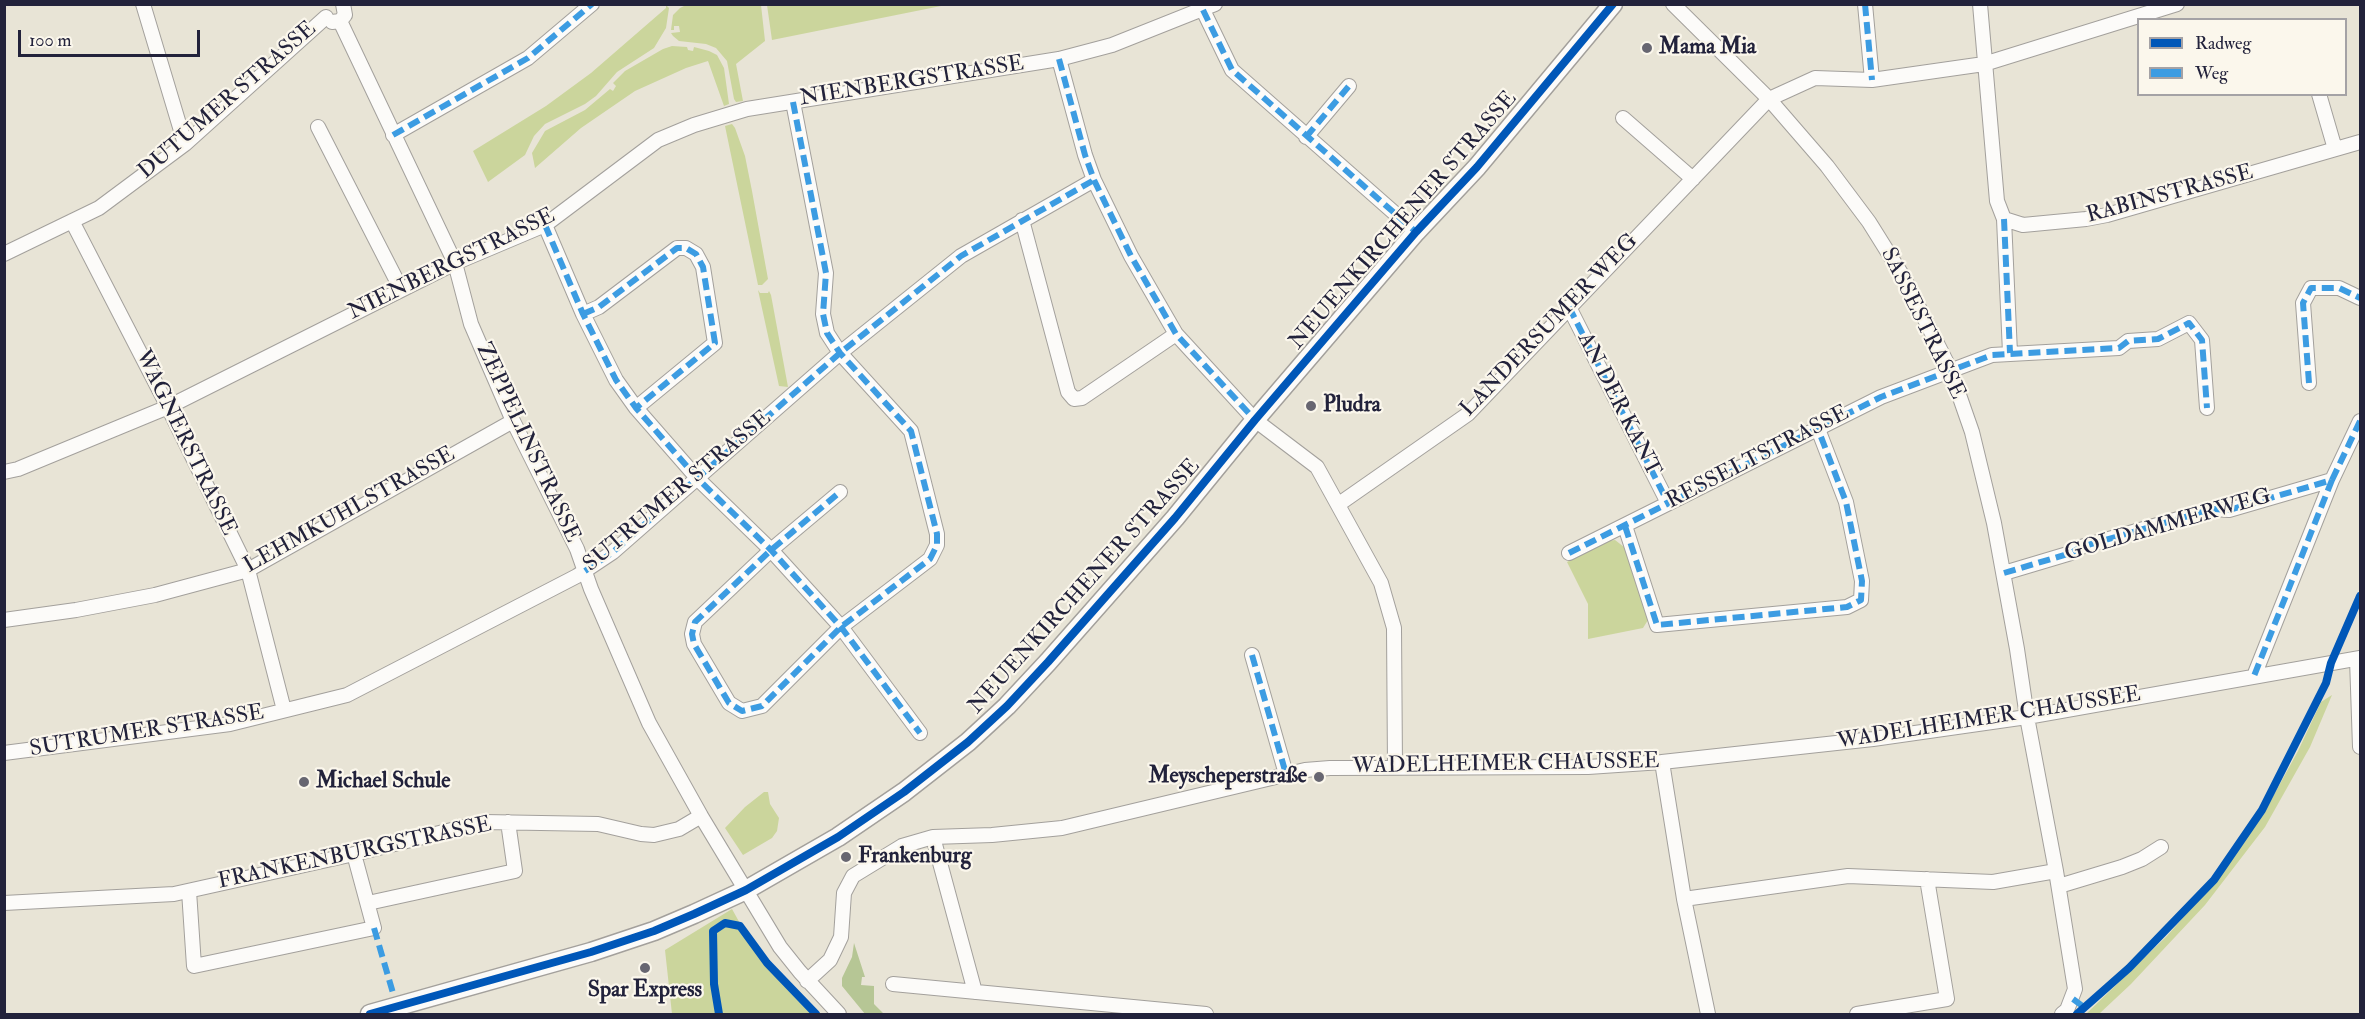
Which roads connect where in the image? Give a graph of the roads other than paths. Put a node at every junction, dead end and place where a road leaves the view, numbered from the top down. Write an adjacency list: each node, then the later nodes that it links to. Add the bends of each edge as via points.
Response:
1 (143, 4): 24 (street)
2 (592, 4): 21 (street, via 528,58)
3 (1613, 4): 32 (street, NEUENKIRCHENER STRASSE, via 1477,167)
4 (1673, 4): 17 (street, SASSESTRASSE)
5 (1865, 4): 14 (street)
6 (1980, 4): 13 (street)
7 (2177, 4): 13 (street, LANDERSUMER WEG)
8 (345, 5): 11 (street)
9 (1209, 7): 12 (street, NIENBERGSTRASSE, via 1112,45); 22 (street, via 1232,70)
10 (327, 11): 11 (street, via 332,22); 24 (street, DUTUMER STRASSE)
11 (340, 21): 21 (street, ZEPPELINSTRASSE)
12 (1059, 59): 18 (street, NIENBERGSTRASSE); 27 (street)
13 (1984, 64): 14 (street, LANDERSUMER WEG); 28 (street, via 1997,201)
14 (1872, 80): 17 (street, LANDERSUMER WEG, via 1815,78)
15 (1348, 86): 22 (street)
16 (2320, 96): 25 (street)
17 (1769, 99): 26 (street, LANDERSUMER WEG); 42 (street, SASSESTRASSE, via 1869,222 1904,278)
18 (793, 102): 31 (street, NIENBERGSTRASSE, via 747,109 658,140); 40 (street, via 826,273 823,314 827,333)
19 (1623, 118): 26 (street)
20 (318, 127): 35 (street)
21 (393, 135): 34 (street, ZEPPELINSTRASSE)
22 (1306, 137): 32 (street)
23 (2361, 142): 25 (street, RABINSTRASSE)
24 (185, 144): 30 (street, DUTUMER STRASSE, via 99,208)
25 (2335, 149): 28 (street, RABINSTRASSE, via 2107,215 2023,225)
26 (1693, 179): 37 (street, LANDERSUMER WEG)
27 (1094, 180): 29 (street, SUTRUMER STRASSE); 39 (street, via 1131,256)
28 (2004, 219): 41 (street)
29 (1022, 220): 39 (street, via 1068,392 1074,399 1082,398); 40 (street, SUTRUMER STRASSE, via 961,256)
30 (72, 221): 33 (street, DUTUMER STRASSE); 44 (street, WAGNERSTRASSE)
31 (545, 225): 34 (street, NIENBERGSTRASSE); 38 (street)
32 (1416, 232): 47 (street, NEUENKIRCHENER STRASSE)
33 (5, 253)
34 (455, 263): 35 (street, NIENBERGSTRASSE); 48 (street, ZEPPELINSTRASSE, via 471,324)
35 (401, 289): 44 (street, NIENBERGSTRASSE)
36 (2361, 298): 43 (street, via 2339,288 2311,288 2302,303)
37 (1569, 306): 55 (street, AN DER KANT); 56 (street, LANDERSUMER WEG, via 1468,414)
38 (583, 314): 45 (street, via 616,380); 45 (street, via 599,307 677,248 696,254 703,267 715,343)
39 (1176, 334): 47 (street)
40 (840, 353): 52 (street, SUTRUMER STRASSE); 64 (street, via 911,431 937,534 930,559)
41 (2010, 353): 42 (street, RESSELTSTRASSE); 46 (street, RESSELTSTRASSE, via 2119,348 2128,341 2158,339 2189,323 2202,340)
42 (1950, 369): 50 (street, RESSELTSTRASSE, via 1881,397); 62 (street, SASSESTRASSE, via 1972,432)
43 (2309, 383)
44 (168, 407): 51 (street, NIENBERGSTRASSE); 60 (street, WAGNERSTRASSE)
45 (636, 408): 52 (street)
46 (2207, 408)
47 (1255, 420): 56 (street, via 1317,467); 84 (street, NEUENKIRCHENER STRASSE, via 1194,496 1048,662 986,726 855,825)
48 (513, 421): 60 (street, LEHMKUHLSTRASSE); 61 (street, ZEPPELINSTRASSE)
49 (2361, 421): 53 (street)
50 (1818, 429): 55 (street, RESSELTSTRASSE); 57 (street, via 1846,502 1862,581 1861,600 1846,607 1657,625)
51 (4, 472)
52 (698, 479): 58 (street); 61 (street, SUTRUMER STRASSE)
53 (2332, 480): 62 (street, GOLDAMMERWEG, via 2229,510 2202,512); 67 (street)
54 (840, 492): 58 (street)
55 (1668, 503): 57 (street, RESSELTSTRASSE)
56 (1339, 504): 74 (street, via 1381,583 1394,628)
57 (1625, 526): 59 (street, RESSELTSTRASSE)
58 (771, 550): 64 (street); 64 (street, via 696,621 692,634 729,703 742,711 762,706)
59 (1569, 553)
60 (248, 570): 63 (street, LEHMKUHLSTRASSE, via 155,595); 68 (street, WAGNERSTRASSE)
61 (585, 571): 68 (street, SUTRUMER STRASSE, via 347,695); 76 (street, ZEPPELINSTRASSE, via 649,723)
62 (2004, 573): 69 (street, SASSESTRASSE)
63 (4, 620)
64 (841, 627): 70 (street)
65 (1252, 655): 75 (street)
66 (2359, 659): 67 (street, WADELHEIMER CHAUSSEE); 71 (street)
67 (2254, 676): 69 (street, WADELHEIMER CHAUSSEE)
68 (284, 710): 72 (street, SUTRUMER STRASSE, via 230,724)
69 (2027, 717): 73 (street, WADELHEIMER CHAUSSEE); 81 (street, SASSESTRASSE)
70 (920, 733)
71 (2361, 747)
72 (4, 753)
73 (1662, 762): 74 (street, WADELHEIMER CHAUSSEE, via 1588,767); 86 (street)
74 (1395, 767): 75 (street, WADELHEIMER CHAUSSEE, via 1330,768)
75 (1286, 774): 78 (street, WADELHEIMER CHAUSSEE, via 1062,828)
76 (701, 816): 77 (street, FRANKENBURGSTRASSE, via 679,829 654,835 598,824); 84 (street, ZEPPELINSTRASSE)
77 (508, 822): 80 (street, FRANKENBURGSTRASSE, via 484,822); 88 (street, via 515,871)
78 (933, 837): 89 (street, WADELHEIMER CHAUSSEE, via 902,846 853,876 844,892 841,937 830,960); 91 (street)
79 (2161, 847): 83 (street, via 2122,867)
80 (354, 854): 85 (street, FRANKENBURGSTRASSE); 88 (street)
81 (2056, 871): 82 (street, via 1992,882); 83 (street, SASSESTRASSE)
82 (1927, 879): 86 (street, via 1848,876); 97 (street, via 1947,999)
83 (2059, 886): 98 (street, SASSESTRASSE, via 2075,989)
84 (746, 890): 89 (street, ZEPPELINSTRASSE, via 780,947); 92 (street, NEUENKIRCHENER STRASSE, via 654,931)
85 (189, 891): 87 (street, FRANKENBURGSTRASSE); 88 (street, via 194,966 374,928)
86 (1684, 899): 96 (street)
87 (4, 903)
88 (368, 903)
89 (807, 981): 94 (street, ZEPPELINSTRASSE)
90 (893, 984): 91 (street)
91 (975, 993): 95 (street)
92 (397, 1011): 93 (street, NEUENKIRCHENER STRASSE)
93 (370, 1014)
94 (839, 1014)
95 (1206, 1014)
96 (1708, 1014)
97 (1857, 1014)
98 (2062, 1014)

